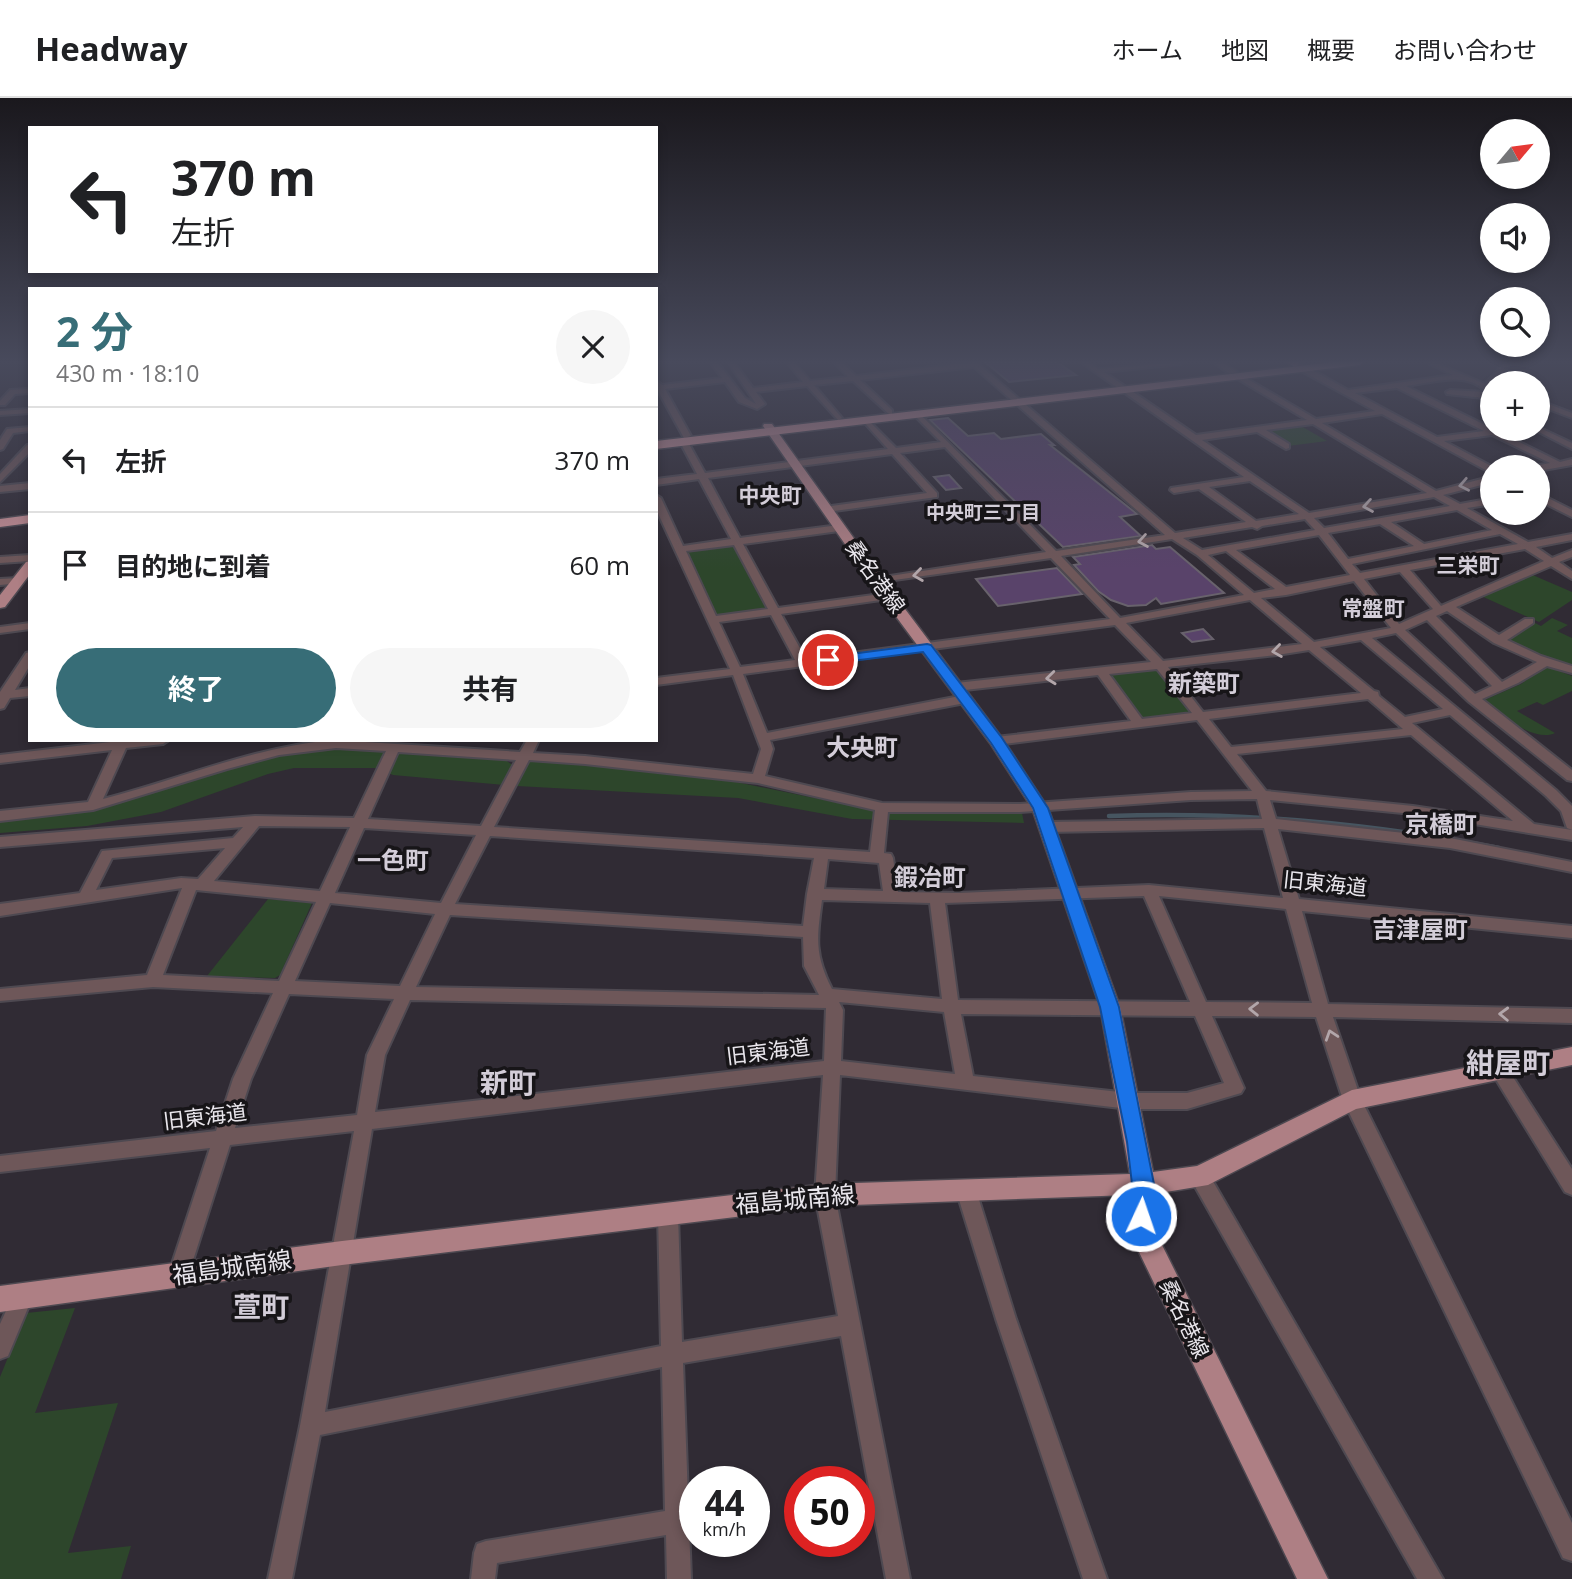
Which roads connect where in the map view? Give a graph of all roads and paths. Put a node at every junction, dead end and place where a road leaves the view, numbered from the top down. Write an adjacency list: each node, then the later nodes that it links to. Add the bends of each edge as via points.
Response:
1 (681, 431): 15 (street)
2 (752, 431): 15 (highway)
3 (772, 431): 31 (main road, 桑名港線)
4 (876, 431): 24 (street)
5 (935, 431): 20 (street)
6 (1052, 431): 59 (street)
7 (1184, 431): 16 (street)
8 (1252, 431): 16 (street)
9 (1262, 431): 22 (street)
10 (1330, 431): 42 (street)
11 (1419, 431): 17 (street)
12 (1480, 434): 17 (street)
13 (1550, 435): 23 (street)
14 (658, 439): 15 (highway)
15 (686, 439): 21 (highway); 33 (street)
16 (1195, 439): 34 (street)
17 (1436, 440): 29 (street)
18 (1511, 441): 30 (street)
19 (15, 444): 26 (street)
20 (947, 444): 24 (street); 69 (street)
21 (658, 445)
22 (1286, 446)
23 (1572, 446)
24 (895, 451): 31 (street); 47 (street, via 933,495)
25 (28, 458): 26 (street)
26 (18, 459): 27 (street); 35 (street)
27 (0, 461)
28 (1572, 462): 30 (street)
29 (1480, 464)
30 (1558, 464): 32 (street)
31 (797, 465): 33 (street); 47 (main road, 桑名港線)
32 (1550, 466)
33 (704, 477): 36 (street); 62 (street)
34 (1252, 478): 39 (street); 51 (street)
35 (0, 479)
36 (658, 482)
37 (1480, 483): 42 (street, one-way to 42)
38 (28, 485): 40 (street)
39 (1200, 486): 41 (street); 55 (street)
40 (0, 489)
41 (1174, 490)
42 (1435, 494): 46 (street); 51 (street, one-way to 51)
43 (658, 502): 65 (street)
44 (1550, 502): 49 (street)
45 (1480, 503): 46 (street)
46 (1458, 507): 53 (street); 57 (street)
47 (827, 509): 56 (main road, 桑名港線)
48 (28, 513): 50 (highway)
49 (1572, 514)
50 (0, 516)
51 (1307, 516): 55 (street); 58 (street)
52 (28, 519): 54 (highway)
53 (1381, 520): 58 (street); 64 (street)
54 (0, 523)
55 (1255, 524): 59 (street); 61 (street)
56 (839, 528): 62 (street); 79 (main road, 桑名港線)
57 (1502, 531): 63 (street); 64 (street)
58 (1323, 532): 61 (street); 72 (street)
59 (1175, 536): 67 (street); 69 (street, one-way to 69)
60 (1572, 537): 63 (street)
61 (1275, 539): 66 (street)
62 (738, 541): 65 (street); 86 (street)
63 (1528, 546): 73 (street); 75 (street)
64 (1423, 547): 72 (street)
65 (680, 548): 87 (street)
66 (1228, 548): 67 (street); 81 (street)
67 (1200, 553): 83 (street)
68 (1572, 553): 73 (street)
69 (1055, 555): 79 (street, one-way to 79); 88 (street)
70 (28, 558): 71 (street)
71 (0, 561)
72 (1346, 562): 77 (street)
73 (1553, 562): 76 (street); 85 (street)
74 (28, 568): 78 (main road)
75 (1404, 570): 77 (street); 85 (street)
76 (1572, 576)
77 (1359, 579): 81 (street); 91 (street)
78 (18, 581): 80 (street); 84 (main road)
79 (877, 581): 82 (main road, 桑名港線)
80 (0, 582)
81 (1286, 592): 83 (street)
82 (888, 596): 86 (street); 96 (main road, 桑名港線)
83 (1254, 598): 88 (street); 95 (street)
84 (0, 604)
85 (1438, 610): 91 (street); 94 (street); 105 (street)
86 (775, 612): 87 (street); 99 (street)
87 (711, 620): 102 (street)
88 (1121, 621): 96 (street); 100 (street)
89 (1530, 621): 94 (street)
90 (28, 626): 92 (street)
91 (1398, 629): 93 (street); 110 (street)
92 (0, 630)
93 (1363, 636): 95 (street); 108 (street)
94 (1498, 641): 98 (street)
95 (1313, 646): 100 (street, one-way to 100); 109 (street)
96 (927, 648): 99 (street); 107 (main road, 桑名港線)
97 (28, 658): 111 (street)
98 (1544, 663): 101 (street); 105 (street)
99 (803, 664): 102 (street)
100 (1160, 665): 103 (street); 113 (street)
101 (1572, 670)
102 (734, 672): 104 (street); 117 (street)
103 (1102, 672): 107 (street, one-way to 107); 115 (street)
104 (658, 681)
105 (1500, 687): 110 (street)
106 (28, 692): 111 (street)
107 (960, 693): 117 (street); 118 (main road, 桑名港線)
108 (1433, 694): 110 (street); 112 (street)
109 (1374, 695): 113 (street); 114 (street)
110 (1471, 697): 112 (street); 129 (street)
111 (2, 699)
112 (1456, 712): 114 (street); 139 (street, via 1551,793 1567,809)
113 (1200, 714): 115 (street); 125 (street)
114 (1404, 720): 116 (street)
115 (1138, 722): 118 (street)
116 (1416, 731): 125 (street); 141 (street)
117 (762, 738): 130 (street, via 767,749)
118 (996, 741): 134 (main road, 桑名港線)
119 (36, 742): 126 (street)
120 (146, 742): 123 (street)
121 (532, 742): 127 (street)
122 (89, 745): 123 (street); 126 (street)
123 (121, 745): 132 (street)
124 (393, 749): 127 (street); 132 (street, via 302,746); 138 (street)
125 (1230, 751): 131 (street)
126 (28, 756): 128 (street)
127 (524, 757): 130 (street); 142 (street)
128 (0, 759)
129 (1572, 777)
130 (758, 779): 133 (street)
131 (1262, 795): 134 (street); 137 (street); 141 (street)
132 (93, 806): 135 (street)
133 (882, 807): 134 (street); 147 (street)
134 (1040, 808): 140 (main road, 桑名港線)
135 (0, 816)
136 (255, 821): 138 (street); 144 (street); 145 (street)
137 (1270, 823): 140 (street); 148 (street, via 1450,843); 157 (street)
138 (360, 824): 142 (street); 156 (street)
139 (1572, 825)
140 (1048, 827): 151 (main road, 桑名港線)
141 (1529, 827): 143 (street)
142 (484, 833): 146 (street); 158 (street)
143 (1572, 835)
144 (0, 842)
145 (238, 842): 149 (street); 154 (street, via 107,854)
146 (822, 854): 147 (street); 152 (street, 旧東海道)
147 (876, 857): 153 (street, via 886,858)
148 (1572, 867)
149 (197, 885): 154 (street, via 181,883); 156 (street); 162 (street)
150 (1149, 890): 151 (street, 旧東海道); 157 (street, 旧東海道); 169 (street)
151 (1071, 893): 155 (street, 旧東海道); 168 (main road, 桑名港線)
152 (814, 894): 153 (street, 旧東海道); 160 (street, 旧東海道)
153 (891, 897): 155 (street, 旧東海道)
154 (85, 898): 159 (street)
155 (937, 898): 167 (street)
156 (324, 899): 158 (street); 163 (street)
157 (1293, 904): 161 (street, 旧東海道); 170 (street)
158 (445, 909): 160 (street); 164 (street)
159 (0, 910)
160 (810, 932): 166 (street, 旧東海道, via 812,966)
161 (1572, 932)
162 (153, 981): 163 (street); 165 (street)
163 (285, 985): 164 (street); 179 (street)
164 (404, 993): 166 (street); 178 (street, via 376,1055)
165 (0, 995)
166 (830, 999): 167 (street); 173 (street, 旧東海道, via 835,1010)
167 (951, 1006): 168 (street); 175 (street)
168 (1110, 1007): 169 (street); 177 (main road, 桑名港線)
169 (1202, 1008): 170 (street, one-way to 169); 177 (street, via 1235,1088 1187,1101)
170 (1322, 1010): 171 (street, one-way to 170); 176 (street, one-way to 170)
171 (1572, 1016)
172 (1572, 1056): 174 (main road, 福島城南線)
173 (833, 1067): 175 (street); 178 (street, 旧東海道); 185 (street)
174 (1499, 1068): 176 (main road, 福島城南線); 183 (street)
175 (966, 1084): 177 (street)
176 (1352, 1100): 181 (main road, 福島城南線); 194 (street)
177 (1129, 1101): 182 (main road, 桑名港線)
178 (363, 1122): 179 (street, 旧東海道); 187 (street)
179 (221, 1138): 180 (street, 旧東海道); 188 (street)
180 (0, 1164)
181 (1200, 1177): 182 (main road, 福島城南線); 203 (street)
182 (1143, 1184): 184 (main road, 福島城南線); 202 (main road, 桑名港線, via 1141,1216 1148,1244)
183 (1572, 1186)
184 (966, 1190): 185 (main road, 福島城南線); 201 (street)
185 (825, 1195): 186 (main road, 福島城南線); 190 (street)
186 (668, 1214): 187 (main road, 福島城南線); 192 (street)
187 (342, 1253): 188 (main road, 福島城南線); 193 (street)
188 (178, 1276): 189 (main road, 福島城南線)
189 (11, 1298): 191 (street)
190 (850, 1324): 192 (street); 200 (street)
191 (0, 1348)
192 (673, 1353): 193 (street); 195 (street)
193 (311, 1426): 197 (street)
194 (1564, 1517): 196 (street)
195 (677, 1521): 198 (street, via 486,1553); 199 (street)
196 (1572, 1549)
197 (280, 1579)
198 (483, 1579)
199 (679, 1579)
200 (898, 1579)
201 (1095, 1579)
202 (1313, 1579)
203 (1431, 1579)

